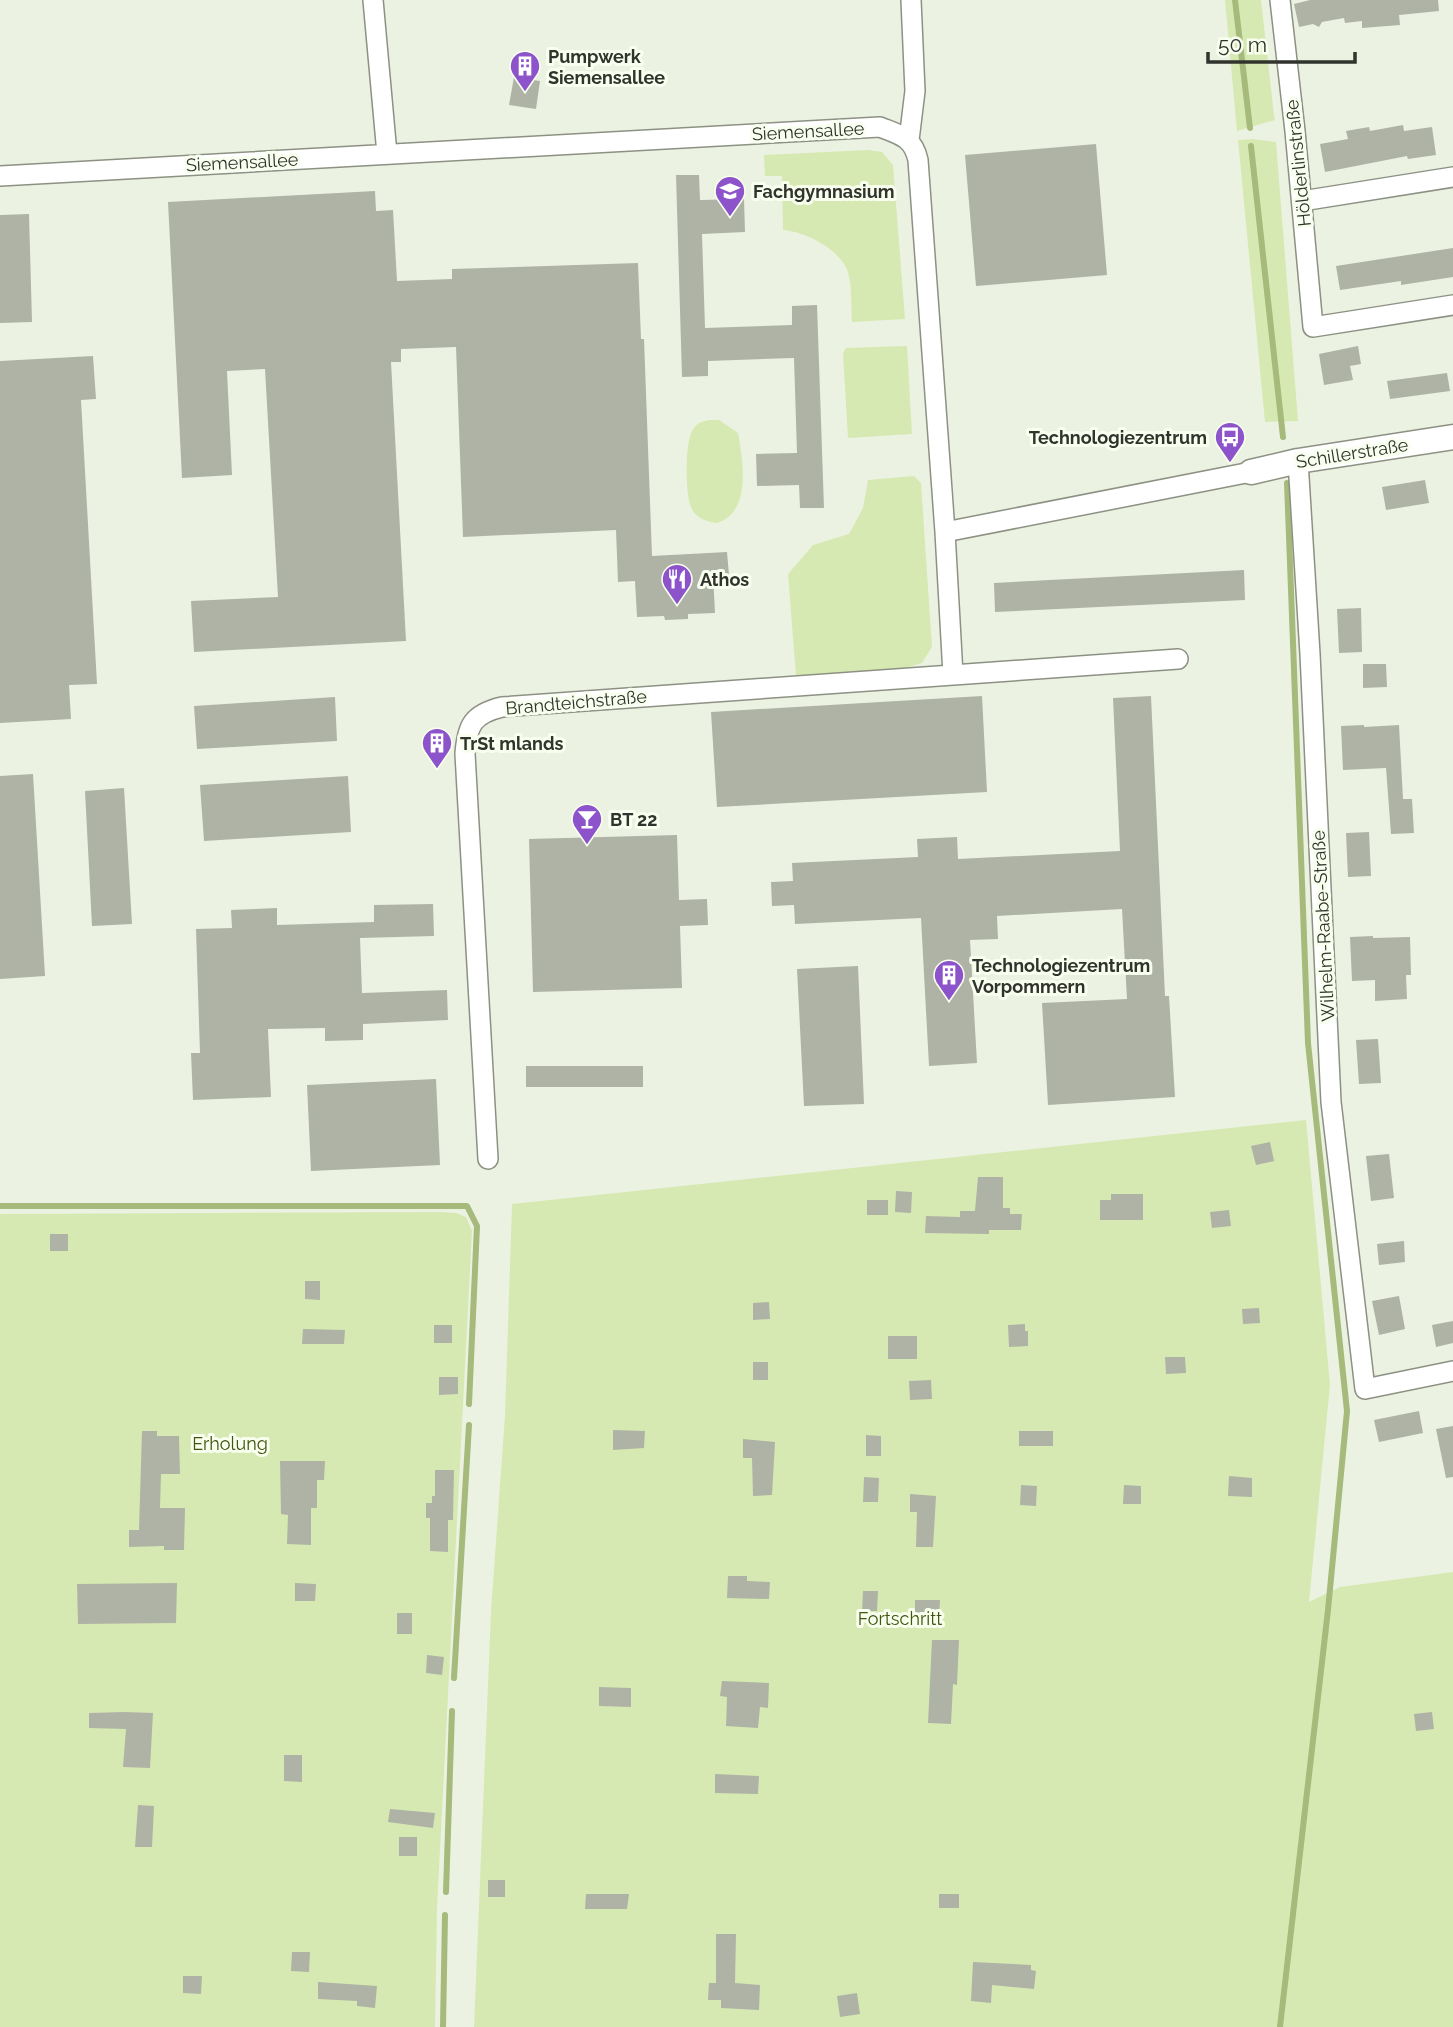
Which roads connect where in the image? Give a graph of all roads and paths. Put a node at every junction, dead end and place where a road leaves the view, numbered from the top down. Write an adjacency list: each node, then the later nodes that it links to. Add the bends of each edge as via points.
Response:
1 (373, 0): 5 (street)
2 (911, 0): 4 (street, via 915,91)
3 (1280, 0): 8 (street, Hölderlinstraße)
4 (909, 140): 5 (street, Siemensallee, via 880,127); 13 (street, via 918,160)
5 (387, 154): 6 (street, Siemensallee)
6 (0, 176)
7 (1453, 177): 8 (street)
8 (1302, 201): 9 (street, Hölderlinstraße, via 1313,327)
9 (1453, 304)
10 (1453, 437): 11 (street, Schillerstraße)
11 (1298, 461): 12 (street, Schillerstraße); 17 (street, Wilhelm-Raabe-Straße, via 1331,1102 1365,1389)
12 (1251, 472): 13 (street)
13 (945, 532): 15 (street)
14 (1178, 659): 15 (street, Brandteichstraße)
15 (953, 675): 16 (street, Brandteichstraße, via 514,706 483,712 472,724 465,754)
16 (488, 1159)
17 (1453, 1371)

